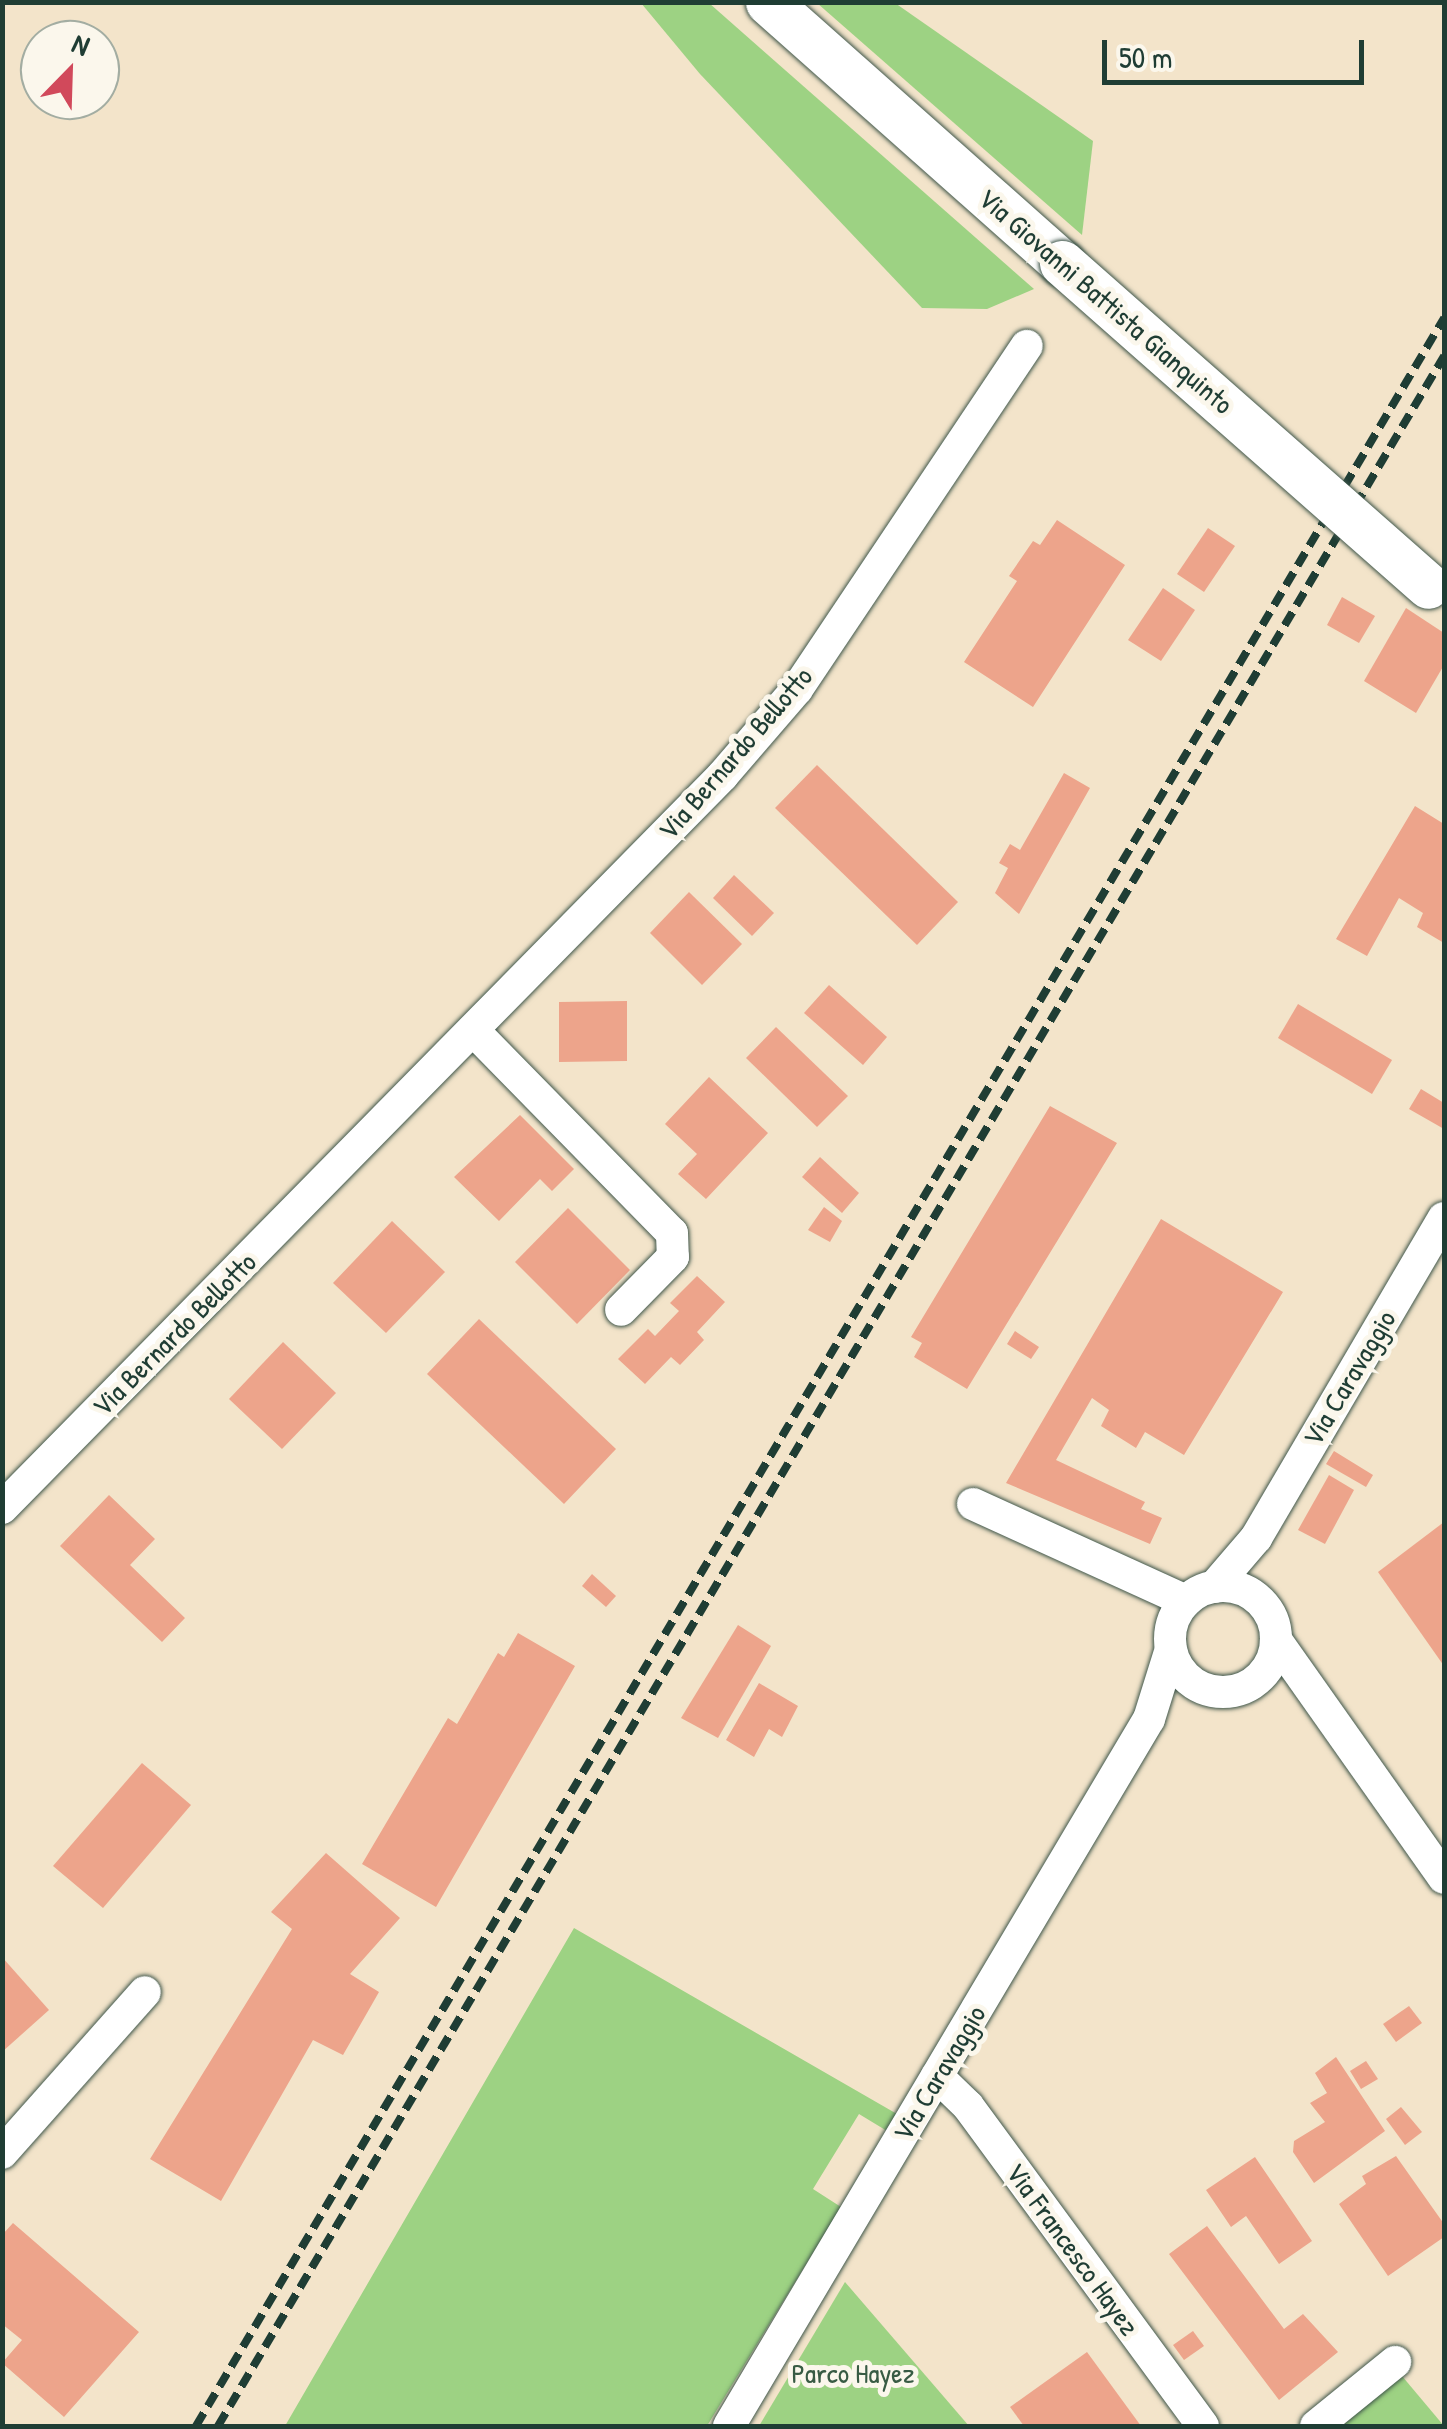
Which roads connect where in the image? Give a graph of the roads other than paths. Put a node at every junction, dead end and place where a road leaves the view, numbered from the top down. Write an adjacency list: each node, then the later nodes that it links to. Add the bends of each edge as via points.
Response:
1 (768, 2): 3 (main road, Via Giovanni Battista Gianquinto, bridge)
2 (1027, 346): 4 (street, Via Bernardo Bellotto, via 797,689 723,775)
3 (1444, 600)
4 (472, 1030): 6 (street, via 672,1232 673,1257); 8 (street, Via Bernardo Bellotto)
5 (1444, 1218): 9 (street, Via Caravaggio)
6 (622, 1310)
7 (973, 1504): 10 (street)
8 (2, 1508)
9 (1256, 1538): 10 (street, Via Caravaggio); 11 (street, Via Caravaggio)
10 (1200, 1594): 11 (street); 13 (street, Via Caravaggio, via 1170,1632)
11 (1254, 1596): 12 (street, Via Caravaggio, via 1266,1608)
12 (1276, 1640): 14 (street, via 1264,1673 1252,1684 1236,1691); 16 (street)
13 (1170, 1648): 14 (street, via 1187,1678); 15 (street, Via Caravaggio)
14 (1202, 1688): 15 (street, via 1194,1700)
15 (1149, 1719): 18 (street, Via Caravaggio)
16 (1444, 1878)
17 (145, 1992): 19 (street)
18 (937, 2076): 21 (street, Via Caravaggio); 22 (street, Via Francesco Hayez, via 968,2106)
19 (2, 2153)
20 (1394, 2362): 23 (street)
21 (728, 2426)
22 (1203, 2426)
23 (1316, 2426)

